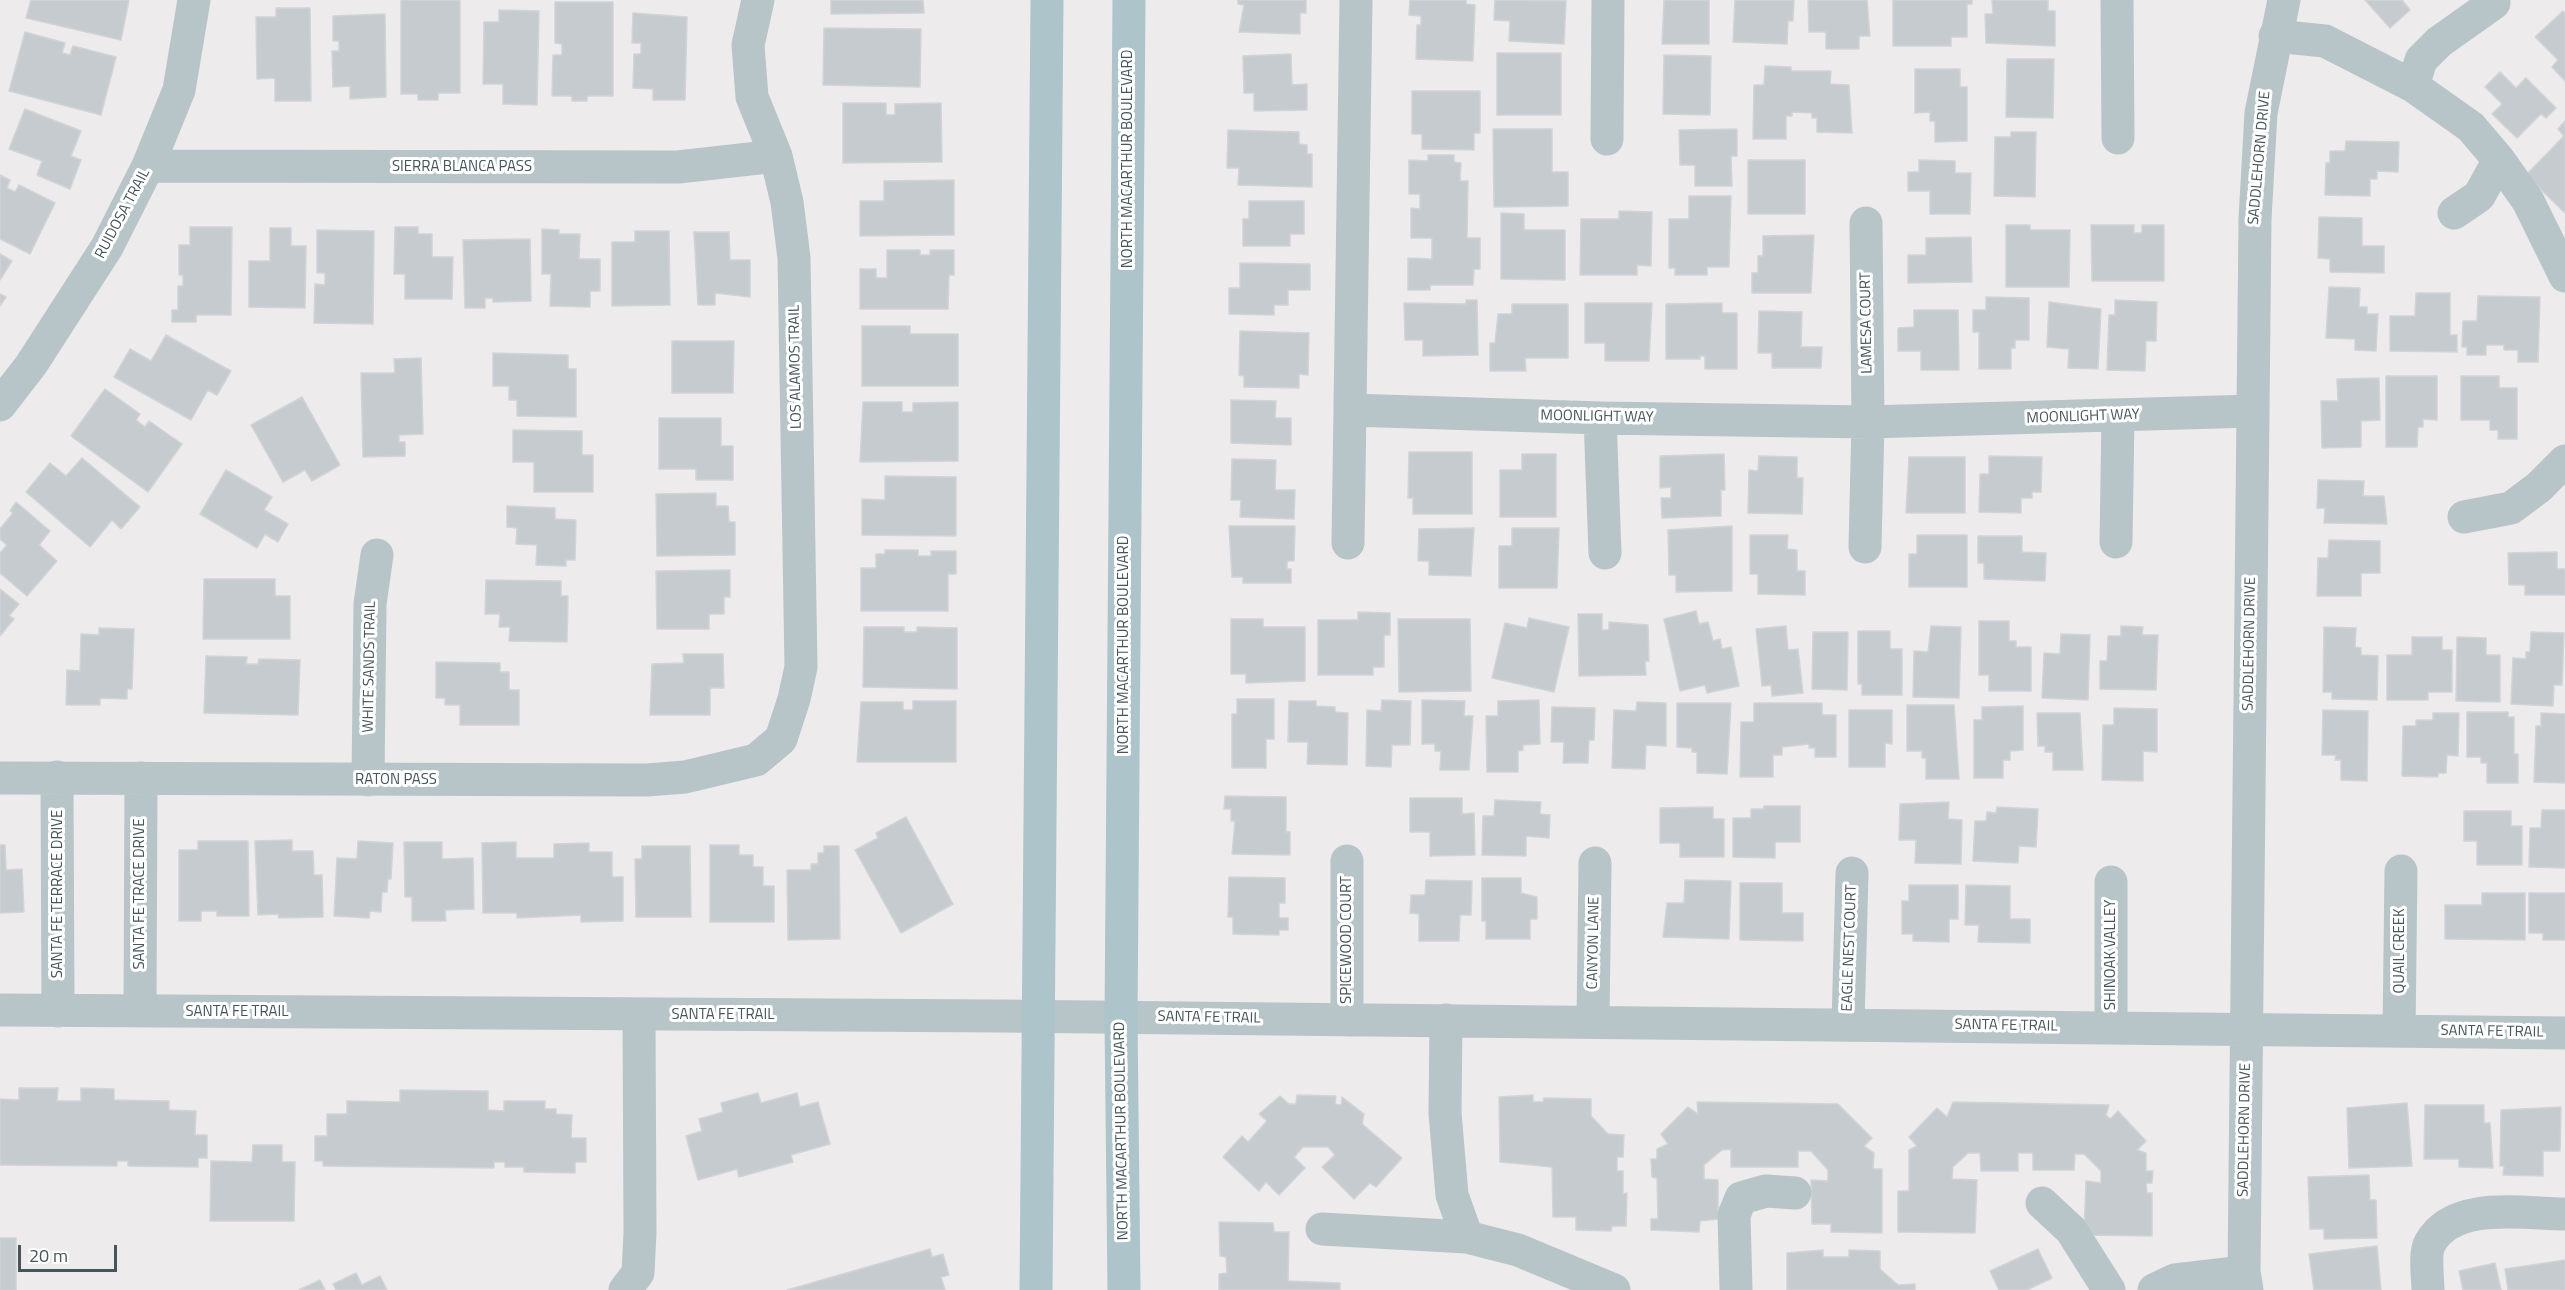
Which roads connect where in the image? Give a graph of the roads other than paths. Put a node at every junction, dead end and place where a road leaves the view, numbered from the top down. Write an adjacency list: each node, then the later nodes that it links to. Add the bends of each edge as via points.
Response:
1 (194, 0): 16 (street, RUIDOSA TRAIL, via 179,90)
2 (758, 0): 14 (street, LOS ALAMOS TRAIL, via 748,45 752,98)
3 (1047, 0): 47 (main road)
4 (1129, 0): 48 (main road, NORTH MACARTHUR BOULEVARD)
5 (1356, 0): 21 (street)
6 (1608, 0): 13 (street)
7 (2117, 0): 12 (street)
8 (2284, 0): 10 (street, SADDLEHORN DRIVE)
9 (2494, 3): 11 (street, via 2439,42 2421,60)
10 (2275, 36): 11 (street, via 2325,41); 22 (street, SADDLEHORN DRIVE, via 2261,113)
11 (2414, 86): 15 (street, via 2471,128)
12 (2118, 138)
13 (1607, 140)
14 (776, 156): 16 (street, SIERRA BLANCA PASS, via 678,167); 33 (street, LOS ALAMOS TRAIL, via 794,258 801,606 801,667)
15 (2499, 160): 17 (street, via 2479,196); 19 (street, via 2528,201)
16 (148, 166): 20 (street, RUIDOSA TRAIL, via 107,247 31,365)
17 (2454, 213)
18 (1866, 223): 25 (street, LAMESA COURT)
19 (2564, 274)
20 (0, 405)
21 (1351, 410): 24 (street, MOONLIGHT WAY); 29 (street)
22 (2253, 411): 23 (street, MOONLIGHT WAY); 54 (street, SADDLEHORN DRIVE)
23 (2118, 416): 25 (street, MOONLIGHT WAY); 28 (street)
24 (1600, 418): 25 (street, MOONLIGHT WAY); 31 (street)
25 (1868, 422): 30 (street, LAMESA COURT)
26 (2565, 461): 27 (street, via 2511,508)
27 (2464, 517)
28 (2116, 542)
29 (1348, 543)
30 (1865, 547)
31 (1605, 553)
32 (377, 555): 37 (street, WHITE SANDS TRAIL, via 370,604)
33 (781, 739): 37 (street, RATON PASS, via 756,760 685,777)
34 (57, 777): 35 (street, RATON PASS); 36 (street, RATON PASS); 44 (street, SANTA FE TERRACE DRIVE)
35 (0, 778)
36 (141, 778): 37 (street, RATON PASS); 45 (street, SANTA FE TRACE DRIVE)
37 (368, 780)
38 (1347, 861): 49 (street, SPICEWOOD COURT)
39 (1595, 863): 51 (street, CANYON LANE)
40 (2401, 871): 55 (street, QUAIL CREEK)
41 (1852, 873): 52 (street, EAGLE NEST COURT)
42 (2111, 882): 53 (street, SHINOAK VALLEY)
43 (0, 1010): 44 (street, SANTA FE TRAIL)
44 (58, 1011): 45 (street, SANTA FE TRAIL)
45 (140, 1011): 46 (street, SANTA FE TRAIL)
46 (639, 1014): 47 (street, SANTA FE TRAIL); 63 (street, via 638,1273)
47 (1039, 1017): 48 (street, SANTA FE TRAIL); 64 (main road)
48 (1120, 1018): 49 (street, SANTA FE TRAIL); 65 (main road, NORTH MACARTHUR BOULEVARD)
49 (1347, 1020): 50 (street, SANTA FE TRAIL)
50 (1446, 1020): 51 (street, SANTA FE TRAIL); 61 (street, via 1445,1113 1452,1195)
51 (1593, 1022): 52 (street, SANTA FE TRAIL)
52 (1848, 1024): 53 (street, SANTA FE TRAIL)
53 (2111, 1027): 54 (street, SANTA FE TRAIL)
54 (2246, 1029): 55 (street, SANTA FE TRAIL); 62 (street, SADDLEHORN DRIVE)
55 (2399, 1031): 56 (street, SANTA FE TRAIL)
56 (2565, 1033)
57 (1795, 1193): 67 (street, via 1766,1191 1741,1198 1734,1215)
58 (2042, 1203): 68 (street, via 2071,1230)
59 (2565, 1214): 70 (street, via 2479,1214 2448,1222 2429,1245)
60 (1322, 1229): 61 (street)
61 (1467, 1237): 66 (street, via 1518,1250)
62 (2245, 1281): 69 (street, via 2175,1280)
63 (625, 1290)
64 (1036, 1290)
65 (1124, 1290)
66 (1614, 1290)
67 (1736, 1290)
68 (2109, 1290)
69 (2154, 1290)
70 (2428, 1290)

